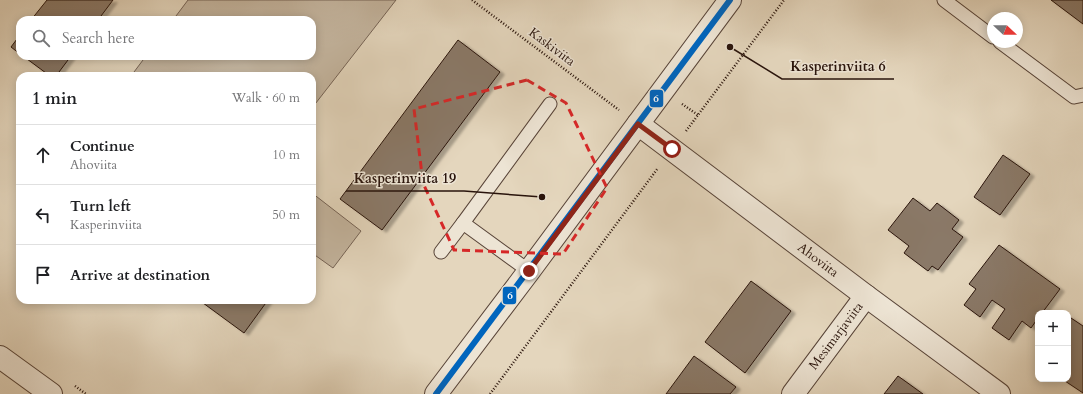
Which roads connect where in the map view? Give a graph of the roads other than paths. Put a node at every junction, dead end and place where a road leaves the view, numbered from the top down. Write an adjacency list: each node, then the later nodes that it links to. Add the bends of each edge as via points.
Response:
1 (730, 0): 7 (street)
2 (944, 0): 3 (lane)
3 (987, 32)
4 (1008, 48): 5 (lane, via 1074,97)
5 (1083, 95)
6 (550, 104): 8 (lane)
7 (638, 124): 10 (street); 11 (street, Ahoviita)
8 (463, 223): 9 (lane); 10 (lane)
9 (441, 252)
10 (529, 271): 14 (street)
11 (866, 296): 15 (street, Mesimarjaviita); 16 (street, Ahoviita)
12 (0, 357): 13 (street)
13 (50, 394)
14 (436, 394)
15 (793, 394)
16 (999, 394)

